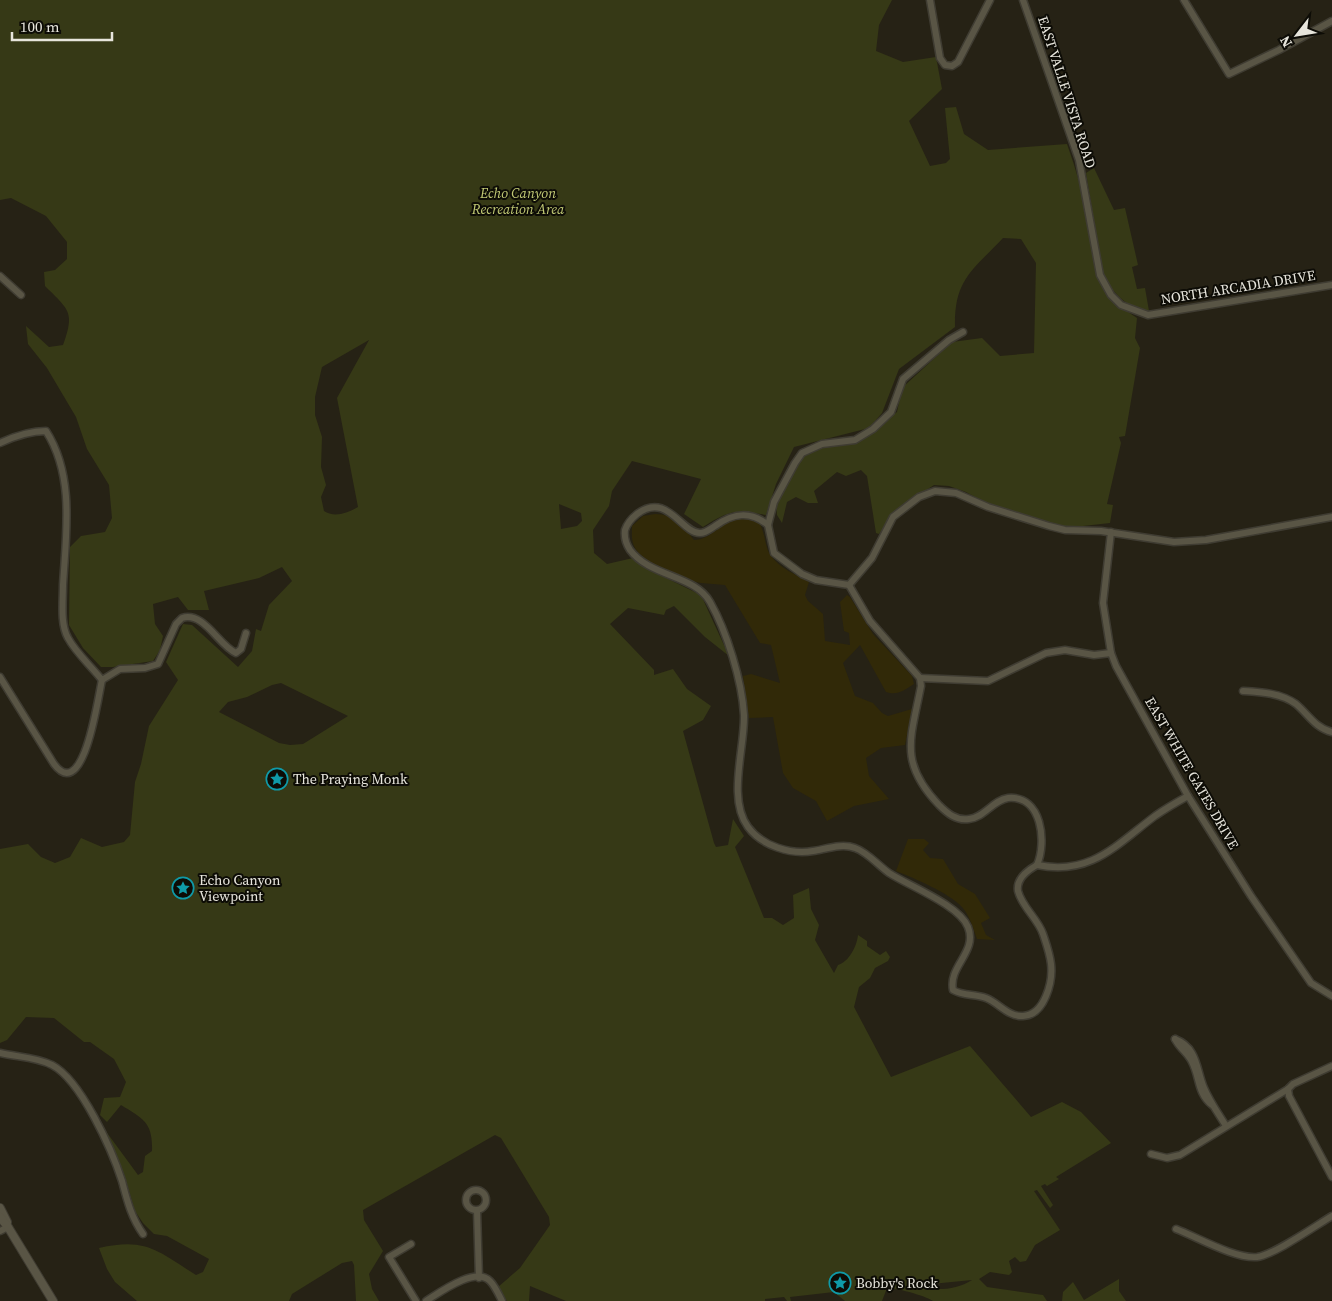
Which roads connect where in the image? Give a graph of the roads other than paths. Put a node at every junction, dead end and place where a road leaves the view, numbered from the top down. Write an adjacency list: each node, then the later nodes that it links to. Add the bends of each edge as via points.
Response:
1 (930, 0): 2 (street, via 940,58 952,66 958,62)
2 (990, 0)
3 (1023, 0): 9 (street, EAST VALLE VISTA ROAD, via 1079,160 1100,275 1121,305)
4 (1184, 0): 5 (street, via 1229,74)
5 (1332, 22)
6 (0, 276): 8 (street)
7 (1332, 285): 9 (street, NORTH ARCADIA DRIVE)
8 (21, 295)
9 (1148, 315)
10 (963, 332): 13 (street, via 903,379 891,412 873,429 855,440 822,444 802,453 774,502)
11 (0, 443): 20 (street, via 15,436 46,431 56,446 64,477 66,522 62,608 67,638)
12 (1332, 517): 14 (street, via 1191,542)
13 (768, 525): 15 (street, via 771,549 777,557 816,580); 24 (street, via 756,517 734,515 701,533 693,532 666,510 657,508 642,510 627,525 624,533 628,548 638,559 695,587 710,602 735,663 742,700 740,801 748,827 773,846 795,853 837,847 856,848 890,873 940,901 965,920 969,929 970,945 955,971 953,990 980,996 1012,1015 1031,1014 1043,1003 1049,987 1051,973 1042,932 1018,892 1021,879)
14 (1111, 532): 15 (street, via 1065,530 988,507 956,493 935,490 897,513 872,558); 17 (street, EAST WHITE GATES DRIVE, via 1103,604)
15 (849, 585): 19 (street, via 870,621)
16 (246, 633): 20 (street, via 241,649 236,653 200,622 182,618 176,624 158,664 120,669)
17 (1111, 652): 19 (street, via 1094,655 1065,650 1046,653 988,681); 23 (street, EAST WHITE GATES DRIVE)
18 (0, 677): 20 (street, via 59,770 70,774 85,755)
19 (920, 678): 24 (street, via 909,750 911,764 925,790 949,814 968,820 1005,798 1023,801 1036,811 1040,821 1042,836)
20 (102, 680)
21 (1243, 691): 22 (street, via 1286,698 1317,726)
22 (1332, 732)
23 (1188, 796): 24 (street, via 1107,854 1079,865); 25 (street, EAST WHITE GATES DRIVE, via 1296,964 1311,984)
24 (1037, 866)
25 (1332, 996)
26 (0, 1053): 40 (street, via 45,1062 62,1072 72,1083 90,1109 121,1180 133,1217)
27 (1332, 1066): 28 (street)
28 (1288, 1089): 30 (street); 32 (street)
29 (1212, 1105): 29 (street, via 1195,1057 1184,1042 1175,1039 1191,1059 1202,1095); 30 (street)
30 (1226, 1126): 31 (street, via 1173,1157 1160,1158)
31 (1151, 1154)
32 (1332, 1177)
33 (0, 1208): 37 (street)
34 (477, 1210): 42 (street)
35 (1332, 1216): 38 (street, via 1270,1252 1255,1257 1231,1252)
36 (0, 1218): 37 (street)
37 (8, 1226): 39 (street); 43 (street)
38 (1176, 1229)
39 (0, 1231)
40 (143, 1234)
41 (411, 1244): 44 (street, via 389,1257)
42 (479, 1278): 45 (street, via 460,1280); 46 (street, via 489,1280)
43 (53, 1301)
44 (416, 1301)
45 (426, 1301)
46 (502, 1301)

